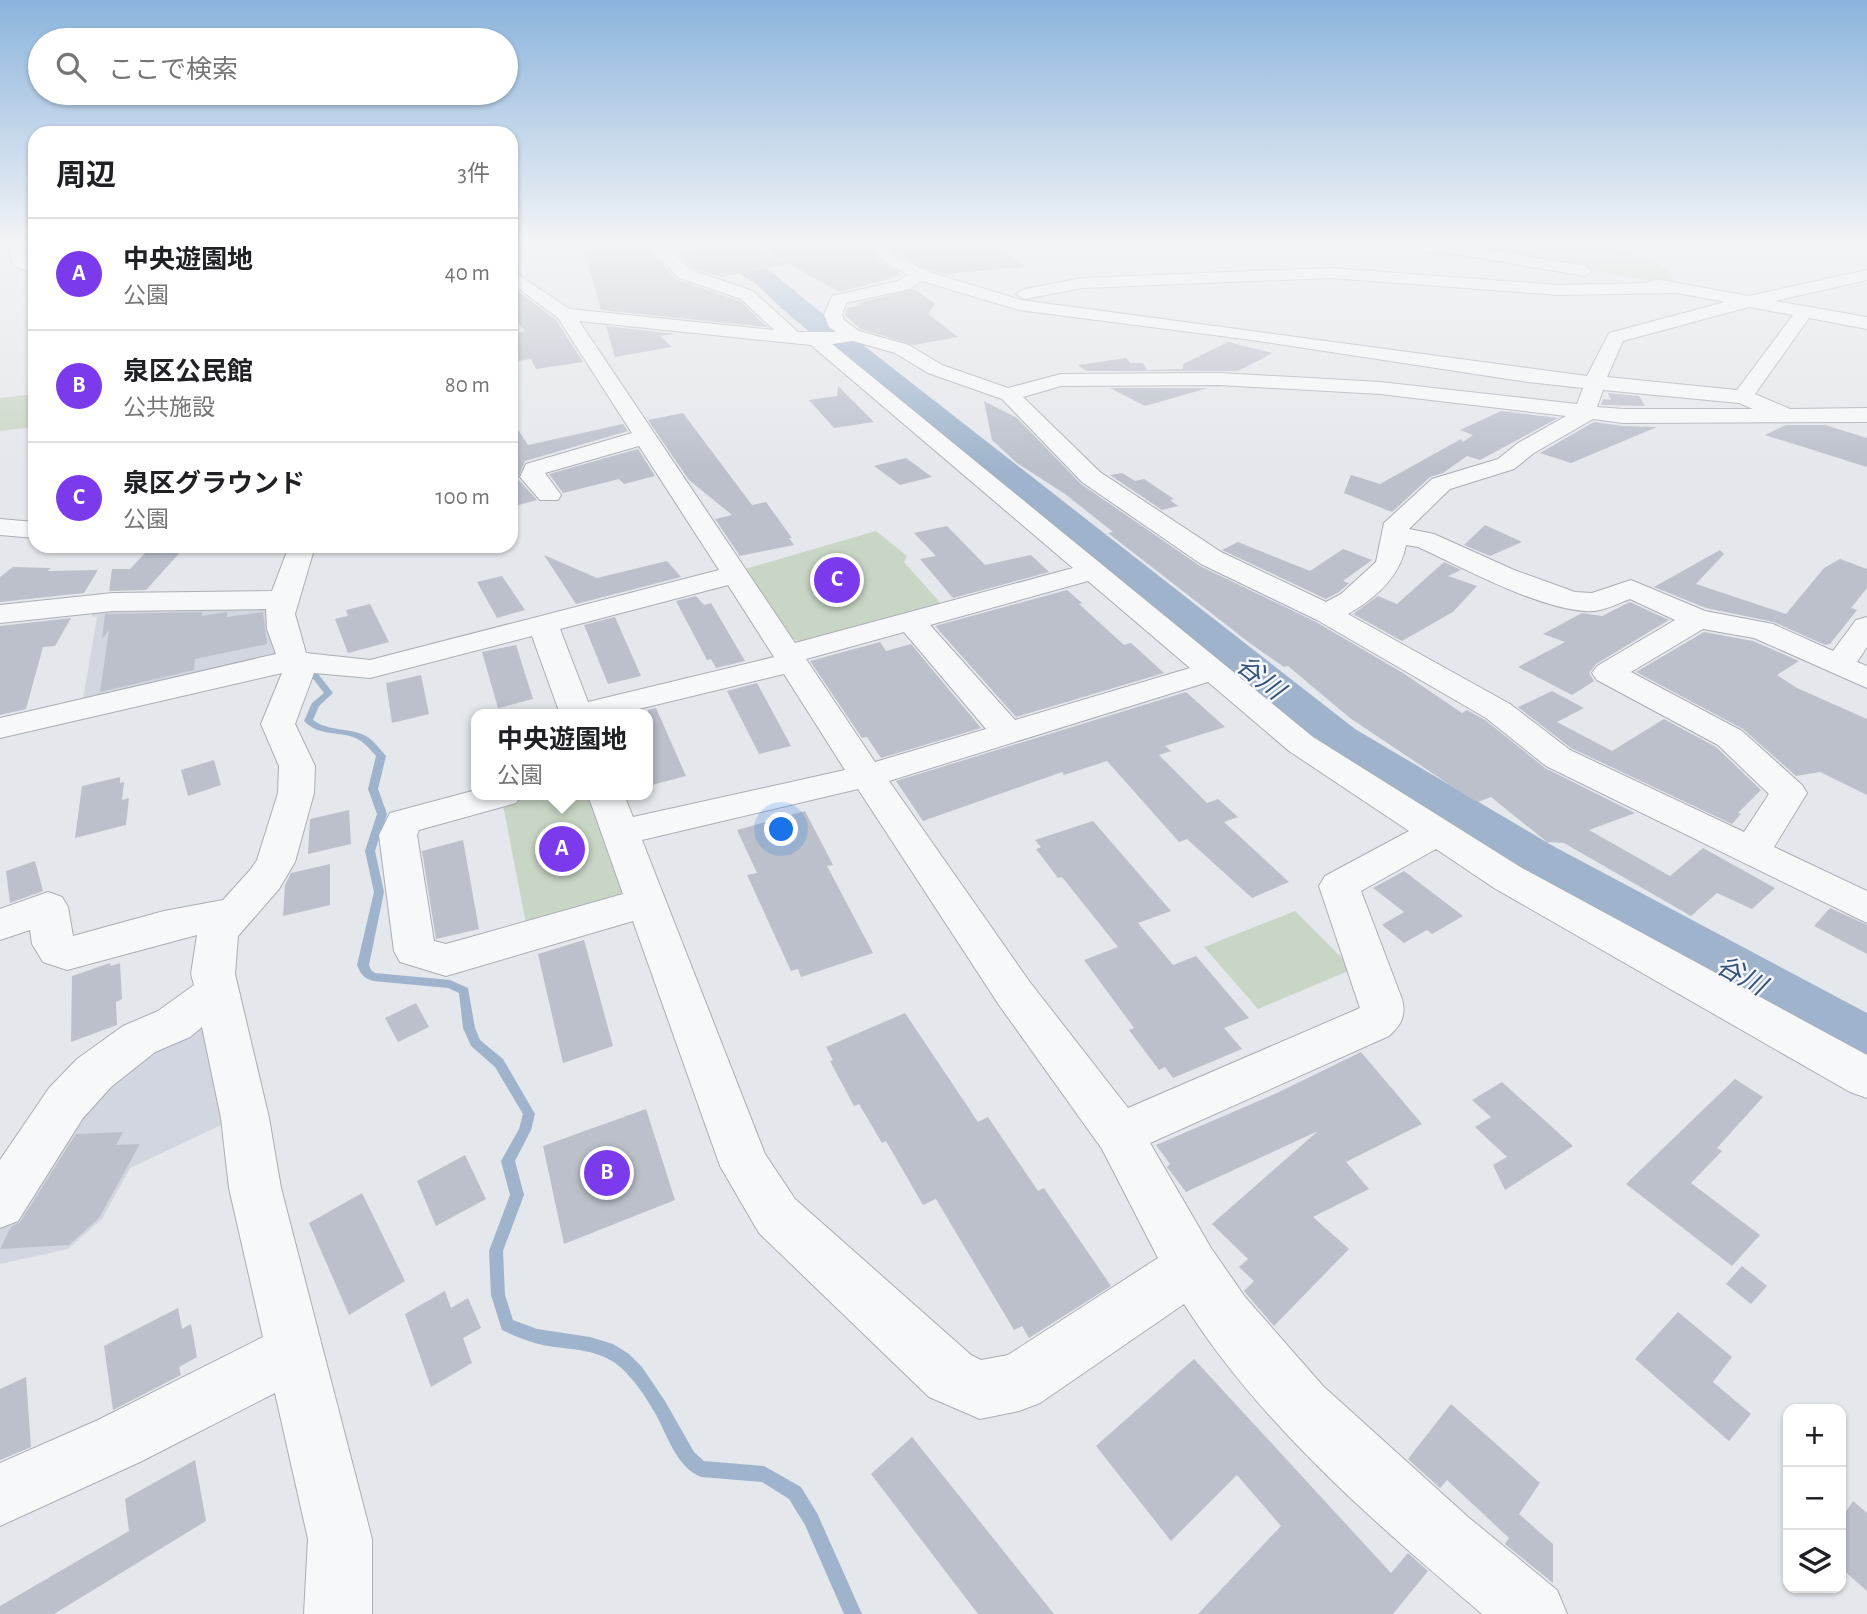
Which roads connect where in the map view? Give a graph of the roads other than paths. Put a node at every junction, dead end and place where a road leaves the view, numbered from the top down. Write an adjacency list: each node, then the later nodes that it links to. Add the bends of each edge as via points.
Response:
1 (567, 317): 18 (street)
2 (598, 317): 11 (street)
3 (779, 317): 11 (street)
4 (834, 317): 10 (street)
5 (1136, 317): 12 (street)
6 (1689, 317): 12 (street, via 1616,337)
7 (1800, 317): 14 (street)
8 (1834, 317): 9 (street)
9 (1867, 323)
10 (849, 336): 11 (street); 13 (street, via 902,349 935,369)
11 (811, 339): 24 (street)
12 (1594, 383): 14 (street); 15 (street)
13 (1009, 395): 15 (street, via 1061,380 1220,379 1380,388); 28 (street, via 1091,477 1174,535)
14 (1743, 397): 16 (street)
15 (1586, 414): 16 (street); 22 (street, via 1506,464 1441,484 1397,523)
16 (1784, 414): 17 (street)
17 (1867, 415)
18 (644, 437): 19 (street, via 537,467 532,477); 25 (street)
19 (549, 495)
20 (0, 527): 21 (street)
21 (28, 529)
22 (1394, 535): 28 (street, via 1390,564 1363,592); 29 (street, via 1434,544 1571,601 1595,602 1630,589)
23 (302, 553): 26 (street)
24 (1094, 571): 30 (street); 35 (street)
25 (734, 575): 31 (street); 33 (street)
26 (284, 600): 27 (street, via 113,602); 34 (street, via 283,632)
27 (0, 614)
28 (1327, 614): 45 (street, via 1514,721 1558,758)
29 (1698, 619): 36 (street, via 1762,630); 45 (street, via 1608,673 1730,737 1789,793)
30 (911, 622): 33 (street); 40 (street)
31 (543, 625): 34 (street, via 370,668); 37 (street)
32 (1867, 625): 36 (street)
33 (791, 658): 38 (street); 41 (street)
34 (295, 660): 39 (street); 48 (street, via 298,673 278,724 297,766 296,793 276,862)
35 (1212, 671): 40 (street); 44 (street, via 1301,744)
36 (1853, 671)
37 (575, 709)
38 (596, 709)
39 (0, 728)
40 (1008, 733): 41 (street)
41 (867, 776): 43 (street); 52 (street, via 1014,993)
42 (484, 800): 46 (street, via 403,822 398,835 415,951 446,960)
43 (613, 813): 46 (street)
44 (1435, 832): 51 (street, via 1508,878); 52 (street, via 1339,886 1383,1014 1373,1023)
45 (1752, 853): 47 (street)
46 (646, 902): 54 (street, via 745,1166 777,1216 950,1376 980,1390 1018,1382)
47 (1867, 908)
48 (236, 912): 49 (street, via 164,926 68,954 53,944 48,907); 50 (street, via 218,932 213,974)
49 (0, 925)
50 (216, 991): 53 (street, via 174,1024 139,1039 94,1073 66,1103); 55 (street, via 245,1118 255,1188)
51 (1867, 1077)
52 (1119, 1133): 54 (street)
53 (0, 1204)
54 (1192, 1267): 57 (street, via 1225,1317 1302,1407)
55 (296, 1351): 56 (street); 58 (street, via 340,1539)
56 (0, 1495)
57 (1514, 1607)
58 (338, 1614)

